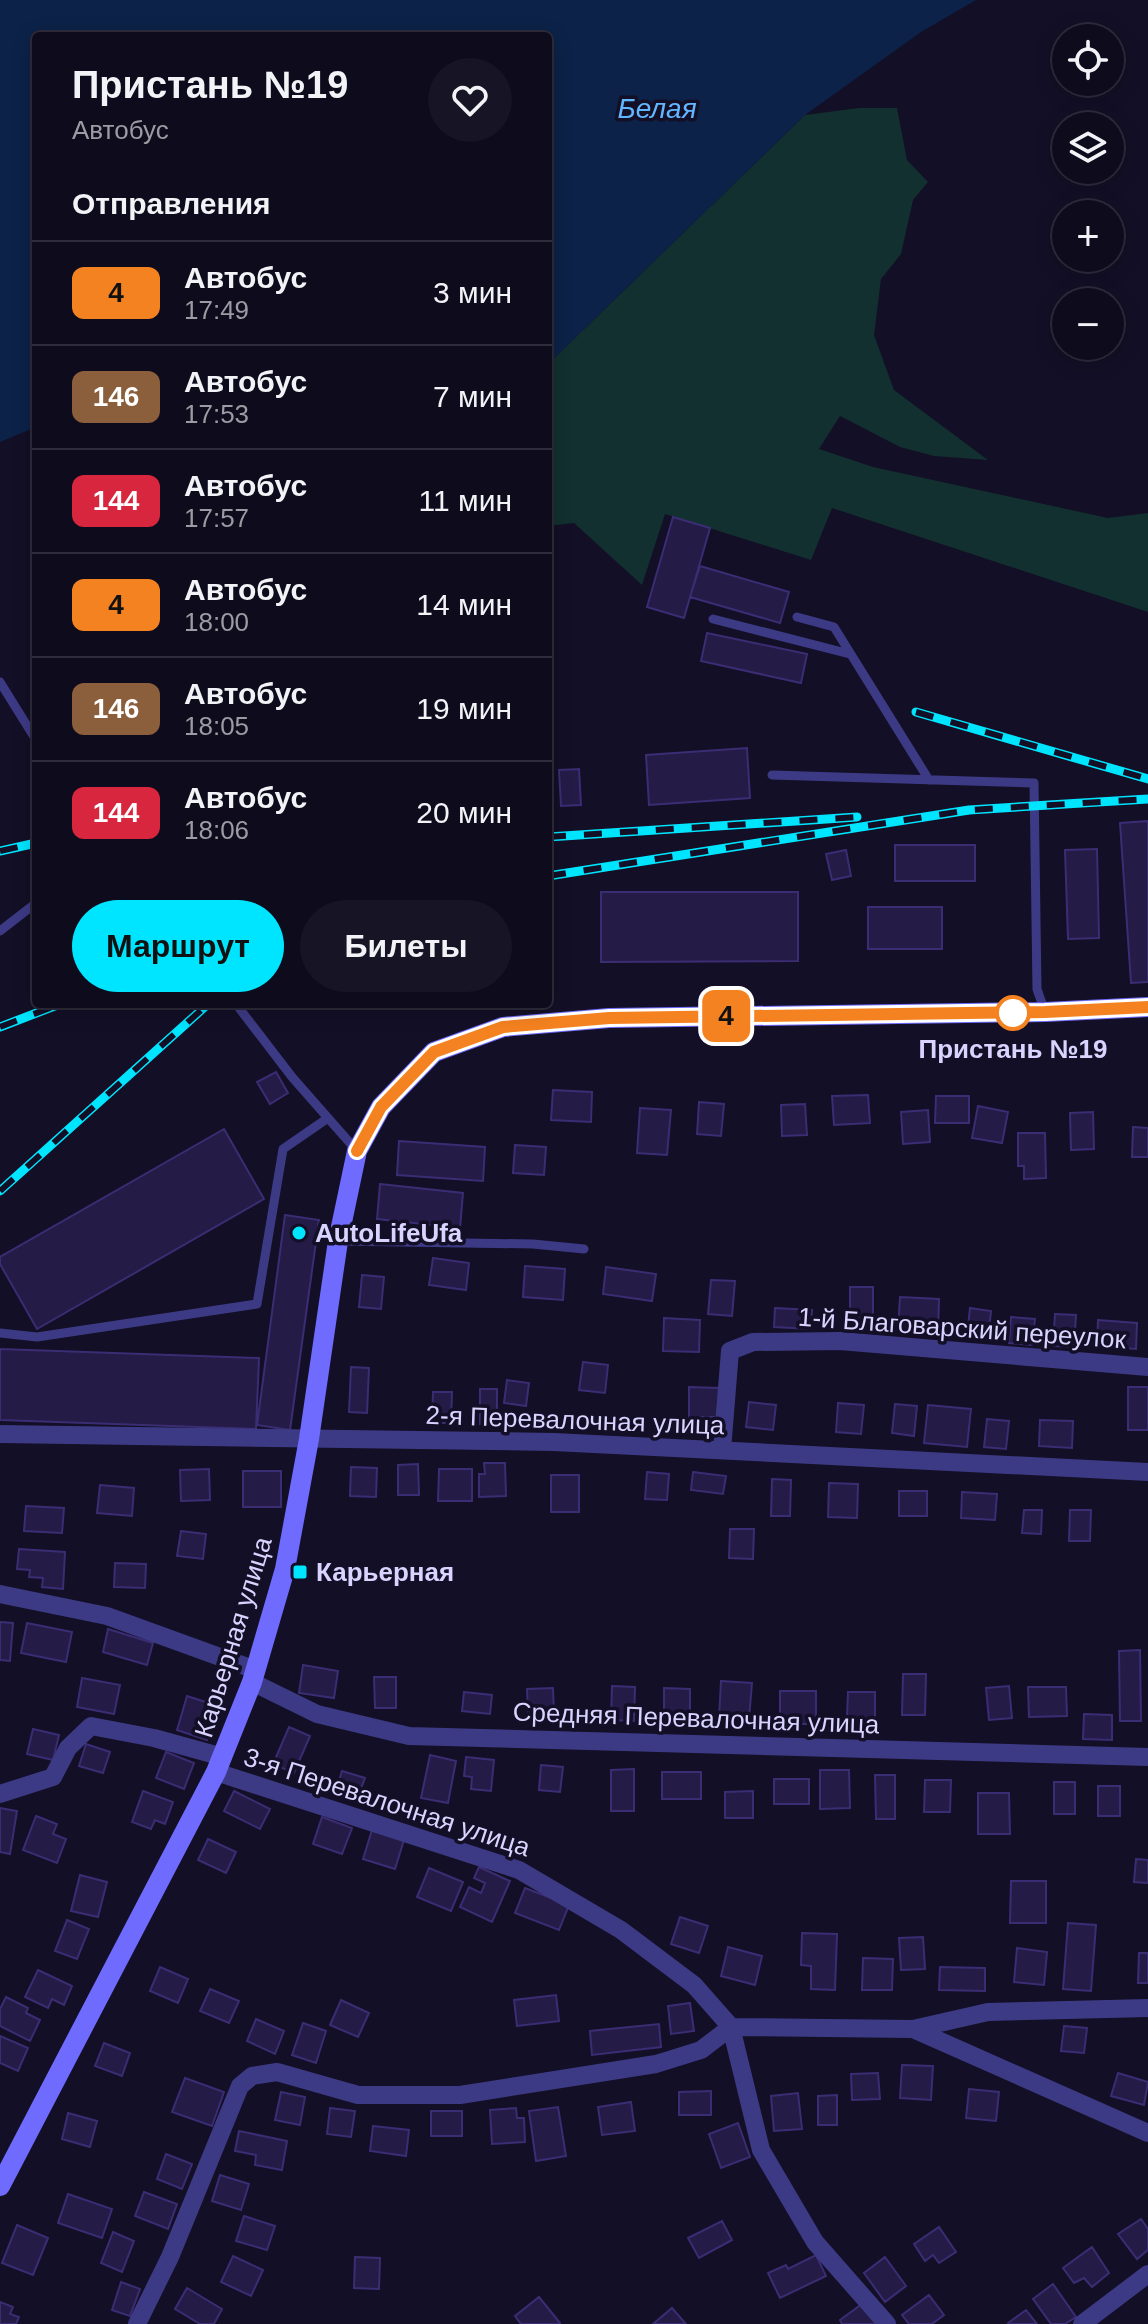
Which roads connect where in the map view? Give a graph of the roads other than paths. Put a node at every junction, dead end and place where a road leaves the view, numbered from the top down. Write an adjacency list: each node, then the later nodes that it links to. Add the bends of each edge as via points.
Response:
1 (797, 617): 3 (lane, via 834,627)
2 (713, 619): 3 (lane)
3 (850, 654): 7 (lane)
4 (0, 682): 5 (lane)
5 (32, 734)
6 (772, 775): 7 (lane)
7 (929, 780): 12 (lane, via 1034,783 1037,989)
8 (32, 906): 9 (lane)
9 (0, 931)
10 (1148, 1007): 12 (street, Карьерная улица)
11 (239, 1008): 13 (lane)
12 (1045, 1012): 14 (street, Карьерная улица, via 609,1018 503,1027 434,1052 381,1107)
13 (328, 1118): 14 (lane); 17 (lane, via 283,1149 257,1304 37,1337)
14 (357, 1151): 15 (street, Карьерная улица)
15 (338, 1241): 16 (lane); 20 (street, Карьерная улица)
16 (584, 1249)
17 (0, 1333)
18 (1148, 1367): 21 (street, 1-й Благоварский переулок, via 840,1341 753,1342 730,1351)
19 (0, 1434): 20 (street, 2-я Перевалочная улица)
20 (309, 1439): 21 (street, 2-я Перевалочная улица); 24 (street, Карьерная улица, via 285,1569)
21 (722, 1450): 22 (street, 2-я Перевалочная улица)
22 (1148, 1472)
23 (0, 1594): 24 (street, Средняя Перевалочная улица, via 107,1616)
24 (254, 1676): 25 (street, Средняя Перевалочная улица, via 317,1714 409,1736); 26 (street, Карьерная улица)
25 (1148, 1757)
26 (220, 1765): 27 (street, 3-я Перевалочная улица, via 154,1738 91,1726 68,1748 53,1777); 29 (street, 3-я Перевалочная улица, via 519,1870 621,1930 694,1985); 32 (street, Карьерная улица)
27 (0, 1794)
28 (1148, 2008): 30 (street, via 988,2012)
29 (731, 2027): 30 (street); 34 (street, via 701,2050 656,2064 460,2095 358,2095 277,2072 252,2076 240,2086); 35 (street, via 761,2150 815,2242)
30 (913, 2029): 31 (street)
31 (1148, 2133)
32 (0, 2186)
33 (1148, 2274): 36 (street)
34 (137, 2324)
35 (887, 2324)
36 (1082, 2324)

